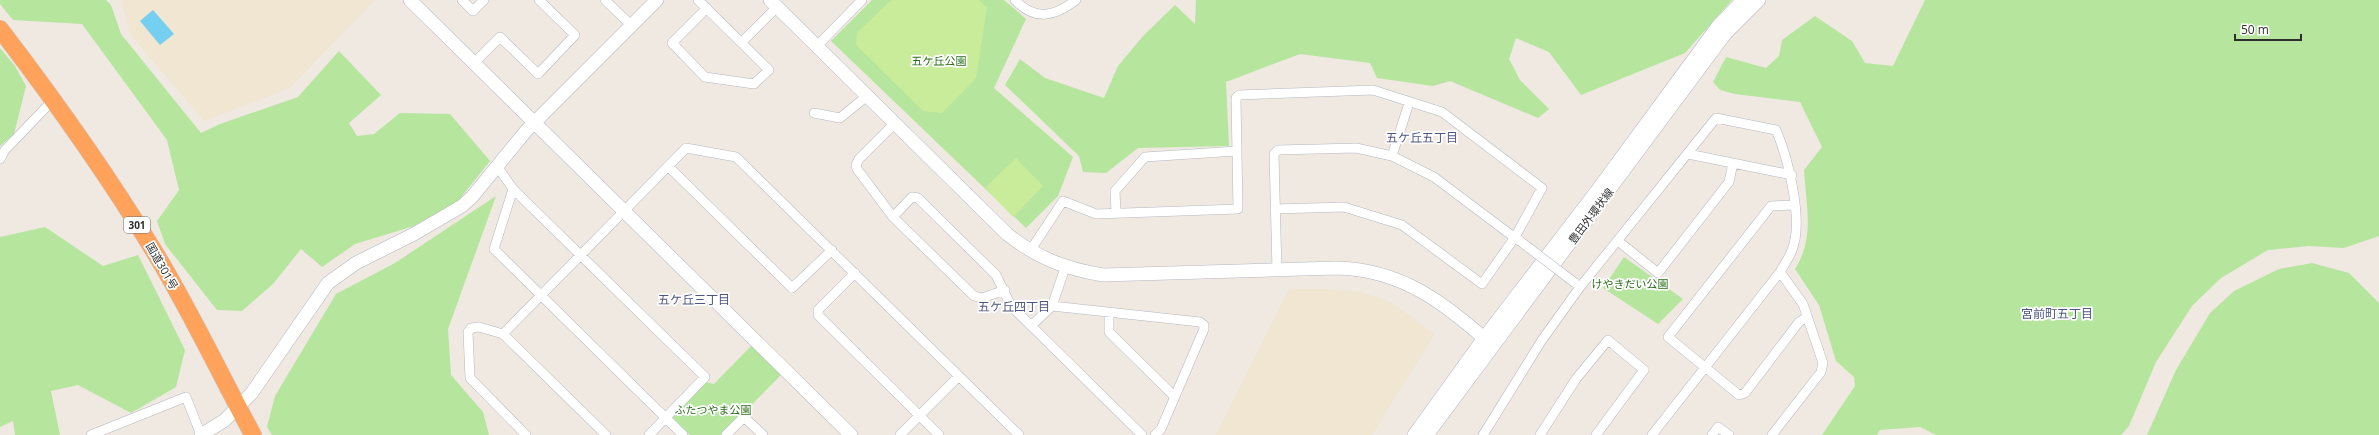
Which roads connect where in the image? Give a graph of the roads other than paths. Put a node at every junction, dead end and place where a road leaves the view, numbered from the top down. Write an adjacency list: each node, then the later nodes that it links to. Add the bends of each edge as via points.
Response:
1 (410, 0): 19 (street)
2 (462, 0): 3 (street, via 473,11)
3 (484, 0)
4 (539, 0): 19 (street, via 575,35 538,74 500,37)
5 (605, 0): 15 (street)
6 (657, 0): 15 (street)
7 (698, 0): 14 (street)
8 (860, 0): 18 (street)
9 (1015, 0): 10 (street, via 1032,14 1062,11)
10 (1076, 0)
11 (1743, 0): 57 (street, 豊田外環状線, via 1718,26)
12 (1759, 0): 57 (street, 豊田外環状線, via 1725,34)
13 (773, 4): 17 (street); 18 (street)
14 (706, 8): 17 (street); 17 (street, via 672,44 705,77 754,84 769,70)
15 (632, 26): 24 (street)
16 (0, 29): 21 (highway, 国道301号 / 301)
17 (742, 42)
18 (817, 46): 20 (street)
19 (475, 62): 24 (street)
20 (867, 96): 23 (street, via 840,118); 25 (street)
21 (54, 99): 29 (street, via 5,150); 61 (highway, 国道301号 / 301, via 157,256)
22 (1409, 103): 26 (street, via 1373,90 1238,95); 28 (street); 40 (street, via 1442,112 1542,187)
23 (814, 114)
24 (535, 122): 31 (street); 37 (street)
25 (894, 124): 39 (street, via 856,165); 43 (street, via 1007,234)
26 (1237, 151): 38 (street, via 1145,157 1115,191); 38 (street, via 1238,209)
27 (1688, 154): 30 (street); 33 (street, via 1716,118 1776,130); 41 (street)
28 (1392, 156): 36 (street, via 1356,148 1276,152); 40 (street, via 1434,177)
29 (0, 159)
30 (1733, 163): 33 (street); 41 (street, via 1729,182 1658,273)
31 (497, 166): 34 (street); 61 (street, via 472,198 462,206 356,263 328,283 271,367)
32 (668, 166): 37 (street); 42 (street, via 686,148 736,157); 42 (street, via 792,288)
33 (1792, 175): 35 (street)
34 (513, 189): 44 (street); 51 (street, via 494,248)
35 (1794, 205): 47 (street, via 1793,250); 58 (street, via 1771,206 1668,338)
36 (1275, 208): 40 (street, via 1344,207 1402,225 1479,284 1485,282); 46 (street)
37 (624, 211): 44 (street); 73 (street)
38 (1116, 213): 43 (street, via 1096,214 1063,201)
39 (893, 217): 50 (street, via 975,298 986,298); 50 (street, via 912,198 918,198 996,275)
40 (1518, 239): 49 (street, bridge)
41 (1618, 241): 49 (street)
42 (832, 250): 48 (street)
43 (1030, 251): 45 (street)
44 (581, 255): 51 (street); 63 (street, via 705,377)
45 (1065, 268): 46 (street, via 1103,275); 52 (street)
46 (1277, 271): 57 (street, via 1350,268 1384,274 1426,293)
47 (1780, 272): 54 (street, via 1803,304); 58 (street)
48 (854, 273): 59 (street); 62 (street, via 818,310 818,315)
49 (1578, 285): 81 (street)
50 (1005, 290): 55 (street, via 1011,306)
51 (542, 295): 56 (street); 63 (street)
52 (1052, 306): 53 (street); 55 (street)
53 (1109, 313): 60 (street, via 1109,332); 60 (street, via 1200,322 1204,325)
54 (1807, 317): 58 (street, via 1799,322 1745,393 1739,395); 87 (street, via 1823,363 1821,372)
55 (1032, 325): 77 (street)
56 (503, 334): 67 (street, via 478,327 471,328 468,332 470,378); 68 (street)
57 (1488, 342): 79 (street, 豊田外環状線); 80 (street, 豊田外環状線)
58 (1704, 367): 84 (street)
59 (958, 376): 62 (street); 76 (street)
60 (1174, 396): 78 (street, via 1161,429)
61 (239, 407): 65 (street, via 225,420); 66 (highway, 国道301号 / 301)
62 (919, 415): 74 (street); 75 (street)
63 (666, 418): 69 (street); 70 (street)
64 (91, 435): 65 (street, via 186,396)
65 (201, 435)
66 (253, 435)
67 (526, 435)
68 (606, 435)
69 (649, 435)
70 (683, 435)
71 (726, 435): 72 (street, via 744,417)
72 (763, 435)
73 (851, 435)
74 (900, 435)
75 (939, 435)
76 (1019, 435)
77 (1142, 435)
78 (1155, 435)
79 (1414, 435)
80 (1427, 435)
81 (1483, 435)
82 (1540, 435): 83 (street, via 1576,379 1608,340 1644,370)
83 (1596, 435)
84 (1652, 435)
85 (1712, 435): 86 (street, via 1718,427)
86 (1729, 435)
87 (1772, 435)

